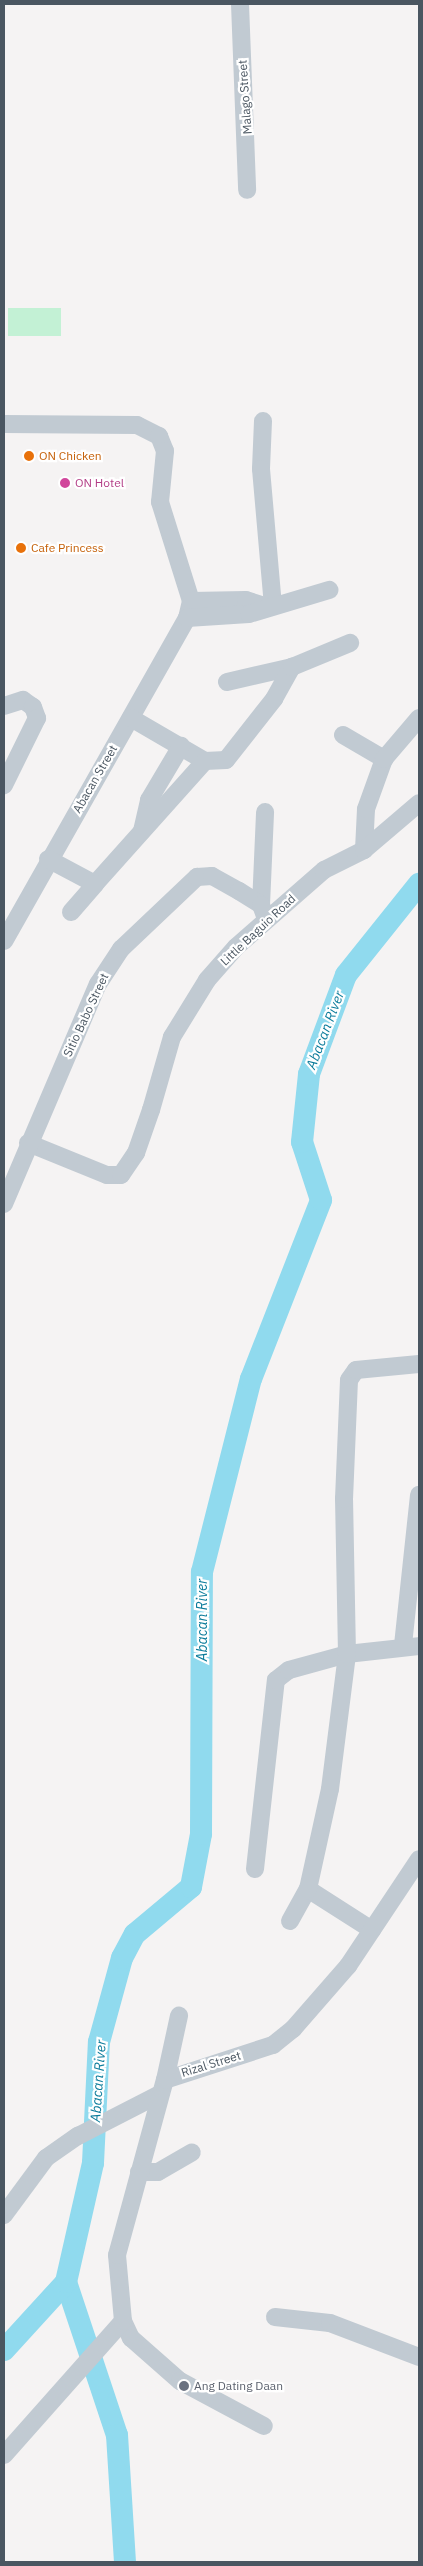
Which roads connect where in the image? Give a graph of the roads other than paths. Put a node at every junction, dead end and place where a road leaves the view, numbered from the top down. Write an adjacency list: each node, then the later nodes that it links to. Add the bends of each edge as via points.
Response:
1 (240, 4): 2 (street, Malago Street)
2 (248, 190)
3 (263, 421): 7 (street, via 262,488)
4 (4, 424): 6 (street, via 137,425 159,436 165,451 160,502)
5 (329, 590): 7 (street)
6 (191, 601): 7 (street, via 246,600); 8 (street, Abacan Street)
7 (270, 606): 8 (street, via 249,614)
8 (187, 618): 13 (street, Abacan Street)
9 (350, 643): 10 (street)
10 (292, 667): 11 (street); 18 (street, via 236,753 226,760)
11 (226, 682)
12 (4, 706): 19 (street, via 23,700 33,707 37,718)
13 (130, 718): 16 (street); 24 (street, Abacan Street)
14 (419, 718): 17 (street)
15 (343, 736): 17 (street)
16 (181, 746): 18 (street); 22 (street, via 149,800)
17 (384, 759): 23 (street, via 366,809)
18 (205, 761): 22 (street)
19 (6, 778)
20 (419, 803): 23 (street, Little Baguio Road)
21 (265, 812): 27 (street)
22 (142, 832): 25 (street)
23 (364, 850): 27 (street, Little Baguio Road, via 324,870)
24 (48, 859): 25 (street); 28 (street, Abacan Street)
25 (95, 884): 26 (street)
26 (71, 912)
27 (264, 912): 29 (street, Sitio Babo Street, via 212,876 197,877 179,889 120,949 98,984); 29 (street, Little Baguio Road, via 191,1000 172,1037 136,1153 121,1176 107,1175)
28 (4, 941)
29 (28, 1143): 30 (street, Sitio Babo Street)
30 (4, 1204)
31 (419, 1364): 35 (street, via 356,1370 350,1380 344,1499)
32 (419, 1495): 33 (street)
33 (418, 1534): 34 (street)
34 (411, 1646): 35 (street)
35 (347, 1654): 37 (street, via 289,1670 276,1680); 38 (street, via 330,1789)
36 (419, 1859): 40 (street, Rizal Street)
37 (255, 1869)
38 (308, 1889): 39 (street); 40 (street)
39 (290, 1921)
40 (372, 1930): 42 (street, Rizal Street, via 321,2002 274,2045)
41 (179, 2016): 42 (street)
42 (163, 2087): 44 (street); 45 (street, Rizal Street, via 46,2158)
43 (192, 2152): 44 (street, via 158,2172)
44 (139, 2172): 47 (street, via 117,2255)
45 (4, 2215)
46 (275, 2317): 48 (street, via 330,2323)
47 (120, 2324): 49 (street, via 131,2338 180,2381); 50 (street, via 64,2392)
48 (419, 2357)
49 (264, 2426)
50 (4, 2455)

